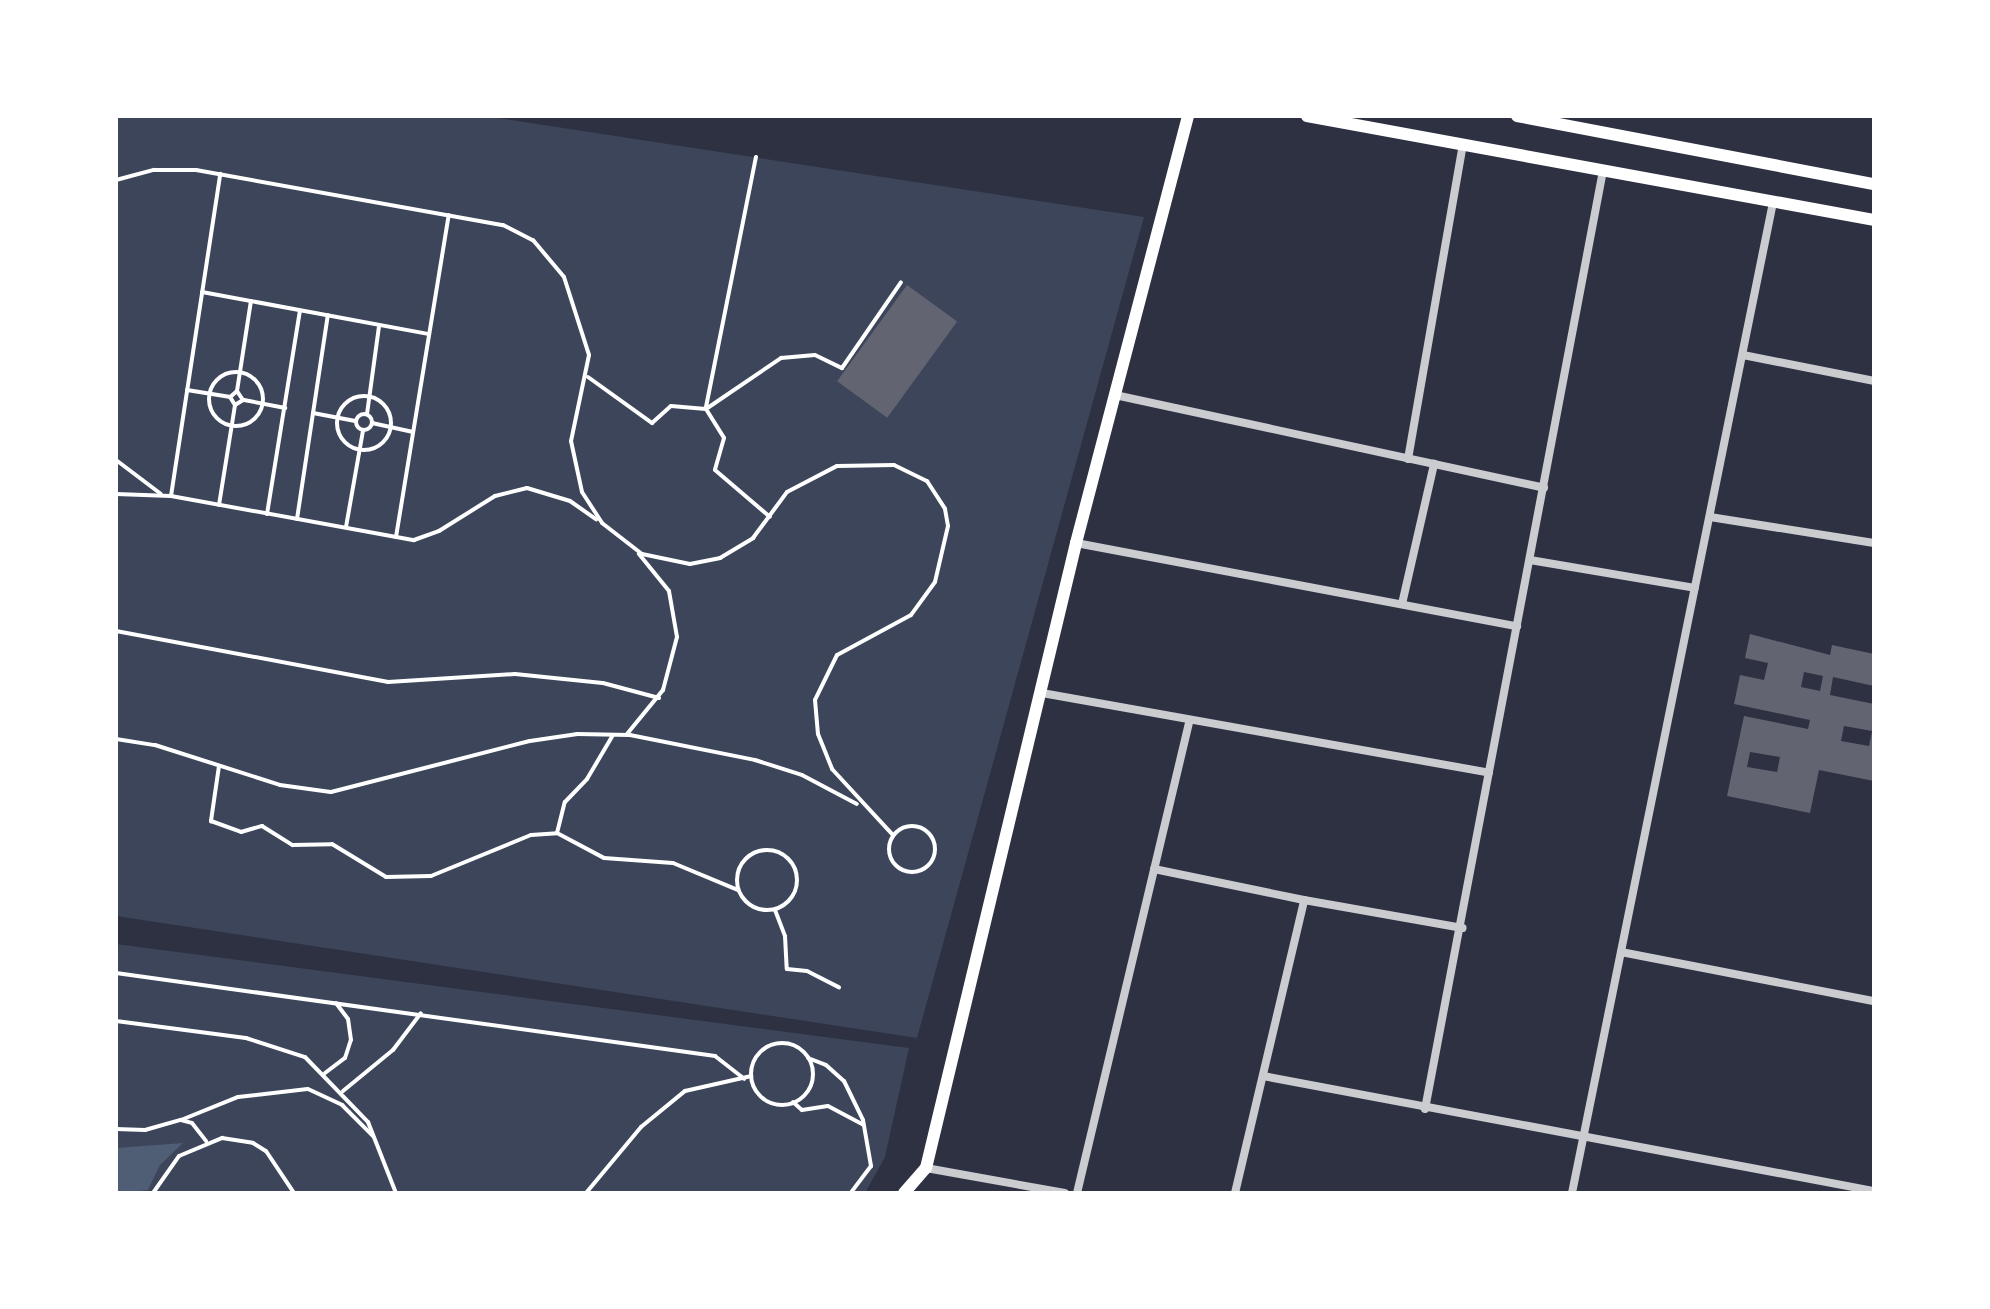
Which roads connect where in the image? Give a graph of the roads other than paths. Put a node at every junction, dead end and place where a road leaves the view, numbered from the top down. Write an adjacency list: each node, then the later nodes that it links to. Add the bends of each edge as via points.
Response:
1 (1188, 116): 13 (main road)
2 (1307, 116): 5 (main road)
3 (1517, 116): 4 (main road)
4 (1532, 117): 8 (main road)
5 (1342, 119): 6 (main road)
6 (1463, 145): 7 (main road); 14 (street)
7 (1603, 171): 9 (main road); 16 (street)
8 (1874, 184)
9 (1773, 202): 10 (main road); 11 (street)
10 (1874, 220)
11 (1743, 355): 12 (street); 17 (street)
12 (1874, 381)
13 (1115, 395): 14 (street); 18 (main road)
14 (1408, 459): 15 (street)
15 (1434, 464): 16 (street); 22 (street)
16 (1544, 488): 20 (street)
17 (1710, 517): 19 (street); 21 (street)
18 (1076, 543): 22 (street); 24 (main road)
19 (1874, 543)
20 (1530, 560): 21 (street); 23 (street)
21 (1695, 588): 30 (street)
22 (1402, 604): 23 (street)
23 (1517, 626): 26 (street)
24 (1042, 693): 25 (street); 35 (main road)
25 (1189, 722): 26 (street); 27 (street)
26 (1489, 773): 29 (street)
27 (1154, 869): 28 (street); 39 (street)
28 (1304, 900): 29 (street); 32 (street)
29 (1463, 928): 33 (street)
30 (1621, 952): 31 (street); 34 (street)
31 (1874, 1001)
32 (1263, 1076): 33 (street); 40 (street)
33 (1425, 1109): 34 (street)
34 (1583, 1138): 36 (street); 41 (street)
35 (926, 1168): 37 (main road); 38 (street)
36 (1874, 1191)
37 (904, 1193)
38 (1065, 1193)
39 (1077, 1193)
40 (1235, 1193)
41 (1572, 1193)

